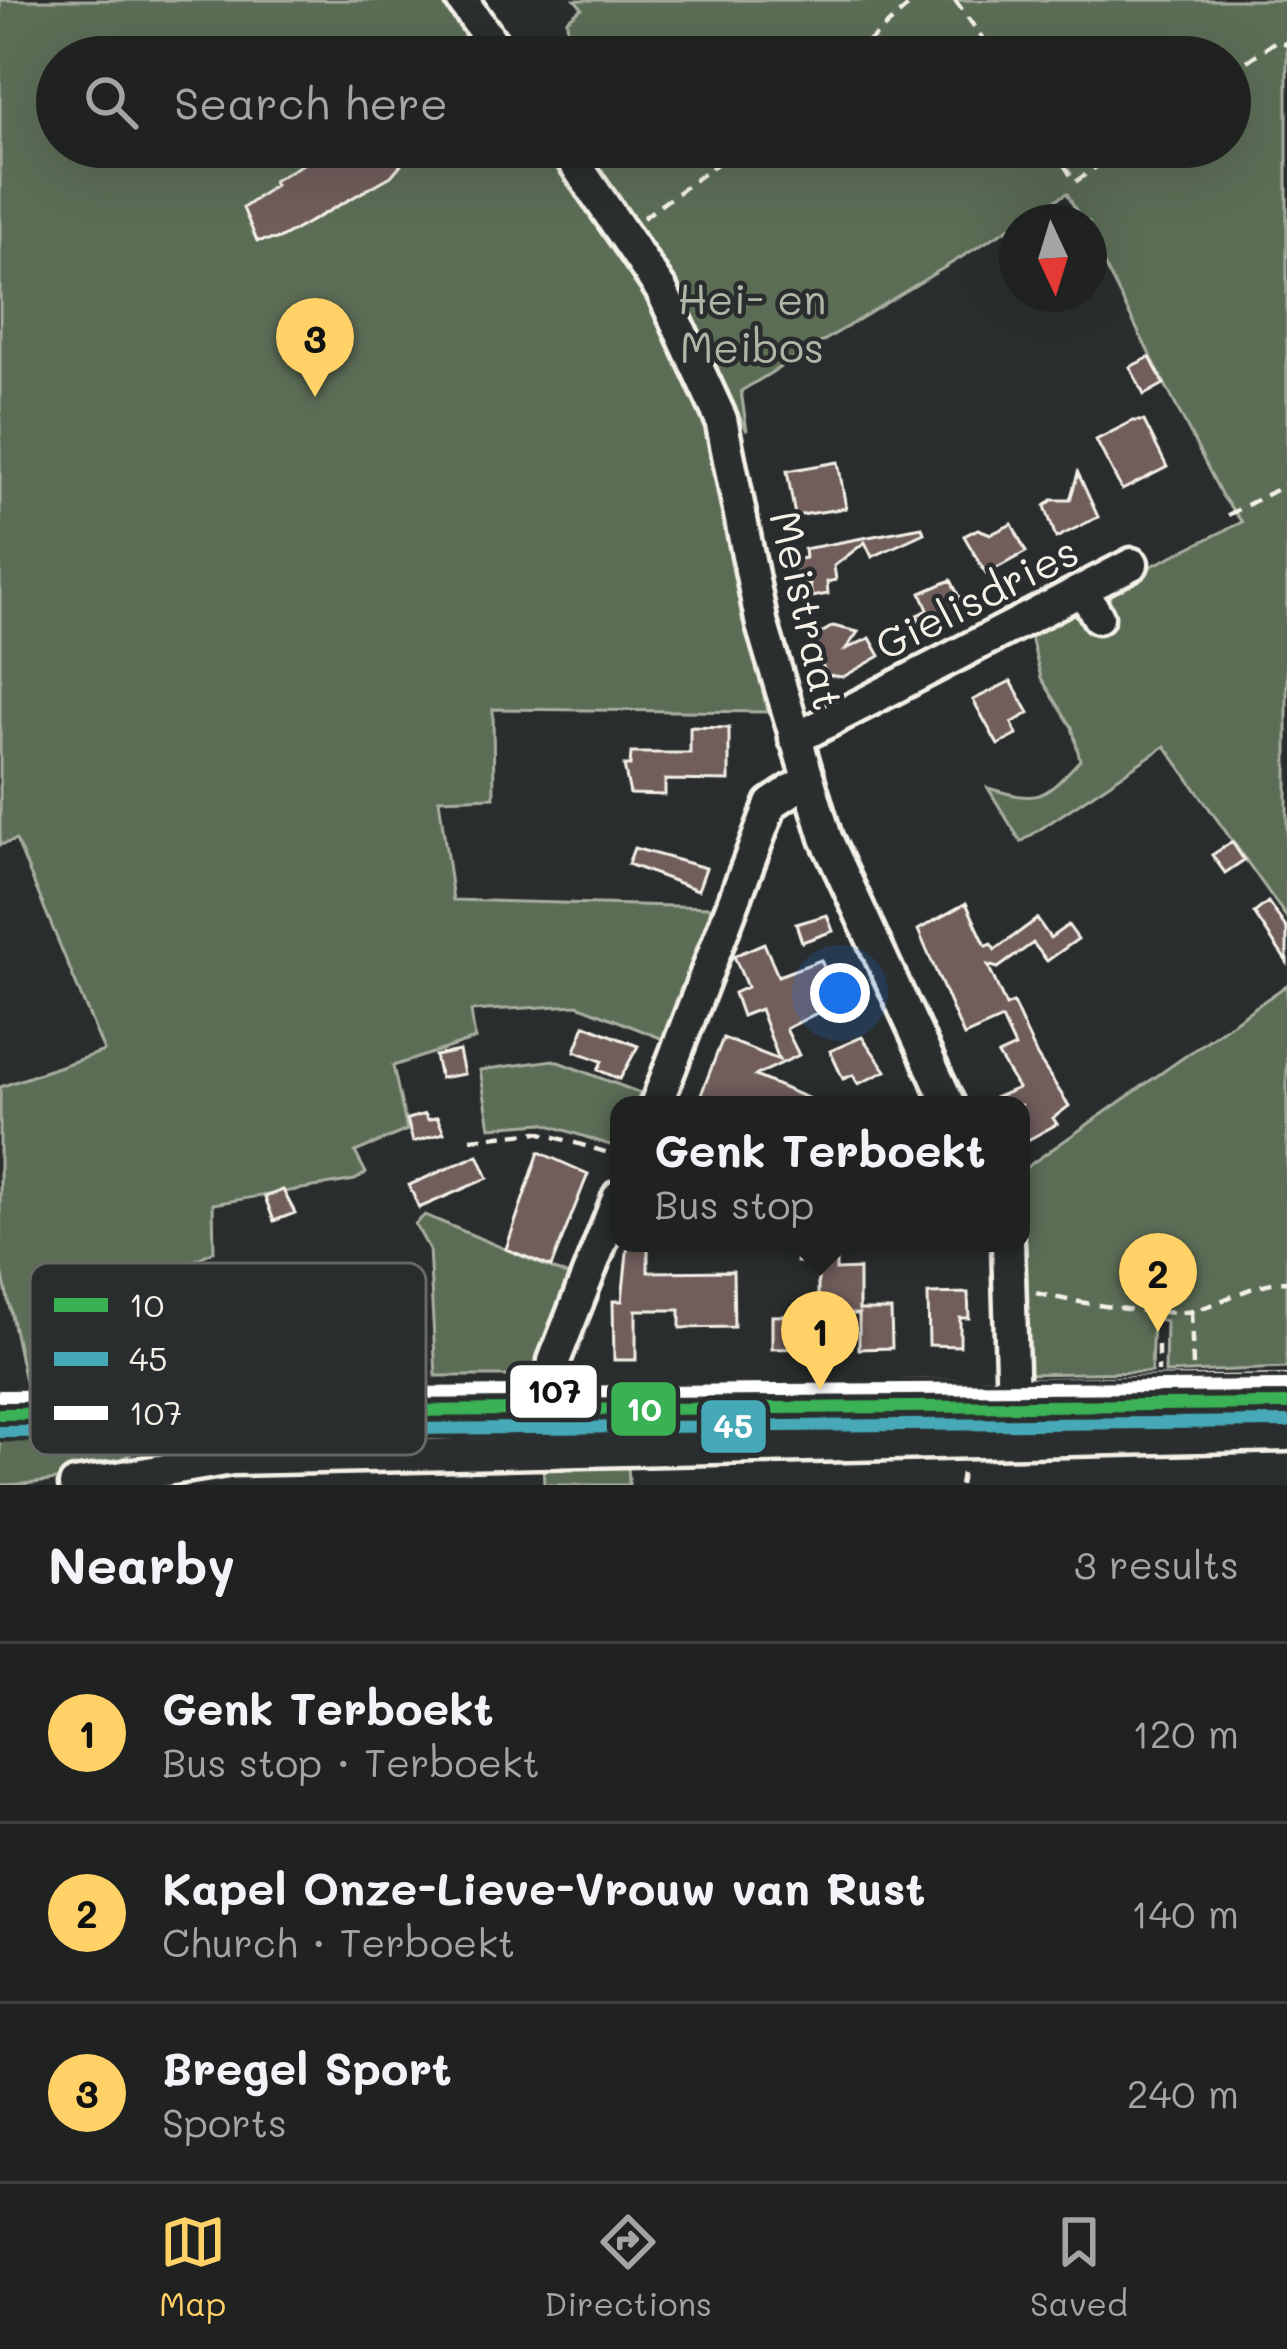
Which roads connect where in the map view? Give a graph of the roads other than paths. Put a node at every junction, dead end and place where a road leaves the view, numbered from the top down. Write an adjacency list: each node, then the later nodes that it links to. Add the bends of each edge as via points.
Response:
1 (461, 0): 2 (street)
2 (487, 36)
3 (578, 168): 5 (street, Meistraat, via 662,291 721,419 762,625)
4 (1132, 564): 5 (street, Gielisdries, via 1090,603)
5 (795, 739): 6 (street, Meistraat)
6 (807, 780): 7 (street, via 771,804); 8 (street, Meistraat)
7 (659, 1096)
8 (945, 1096)
9 (610, 1219): 14 (street, via 554,1361)
10 (1007, 1252): 12 (street)
11 (1279, 1401): 12 (main road)
12 (1013, 1402): 14 (main road)
13 (498, 1408): 14 (main road); 15 (main road); 19 (street)
14 (550, 1408)
15 (426, 1409)
16 (0, 1414): 17 (main road)
17 (30, 1414)
18 (1287, 1435): 19 (street)
19 (497, 1449): 20 (street)
20 (426, 1452)
21 (338, 1455): 22 (street, via 232,1459)
22 (75, 1485)

